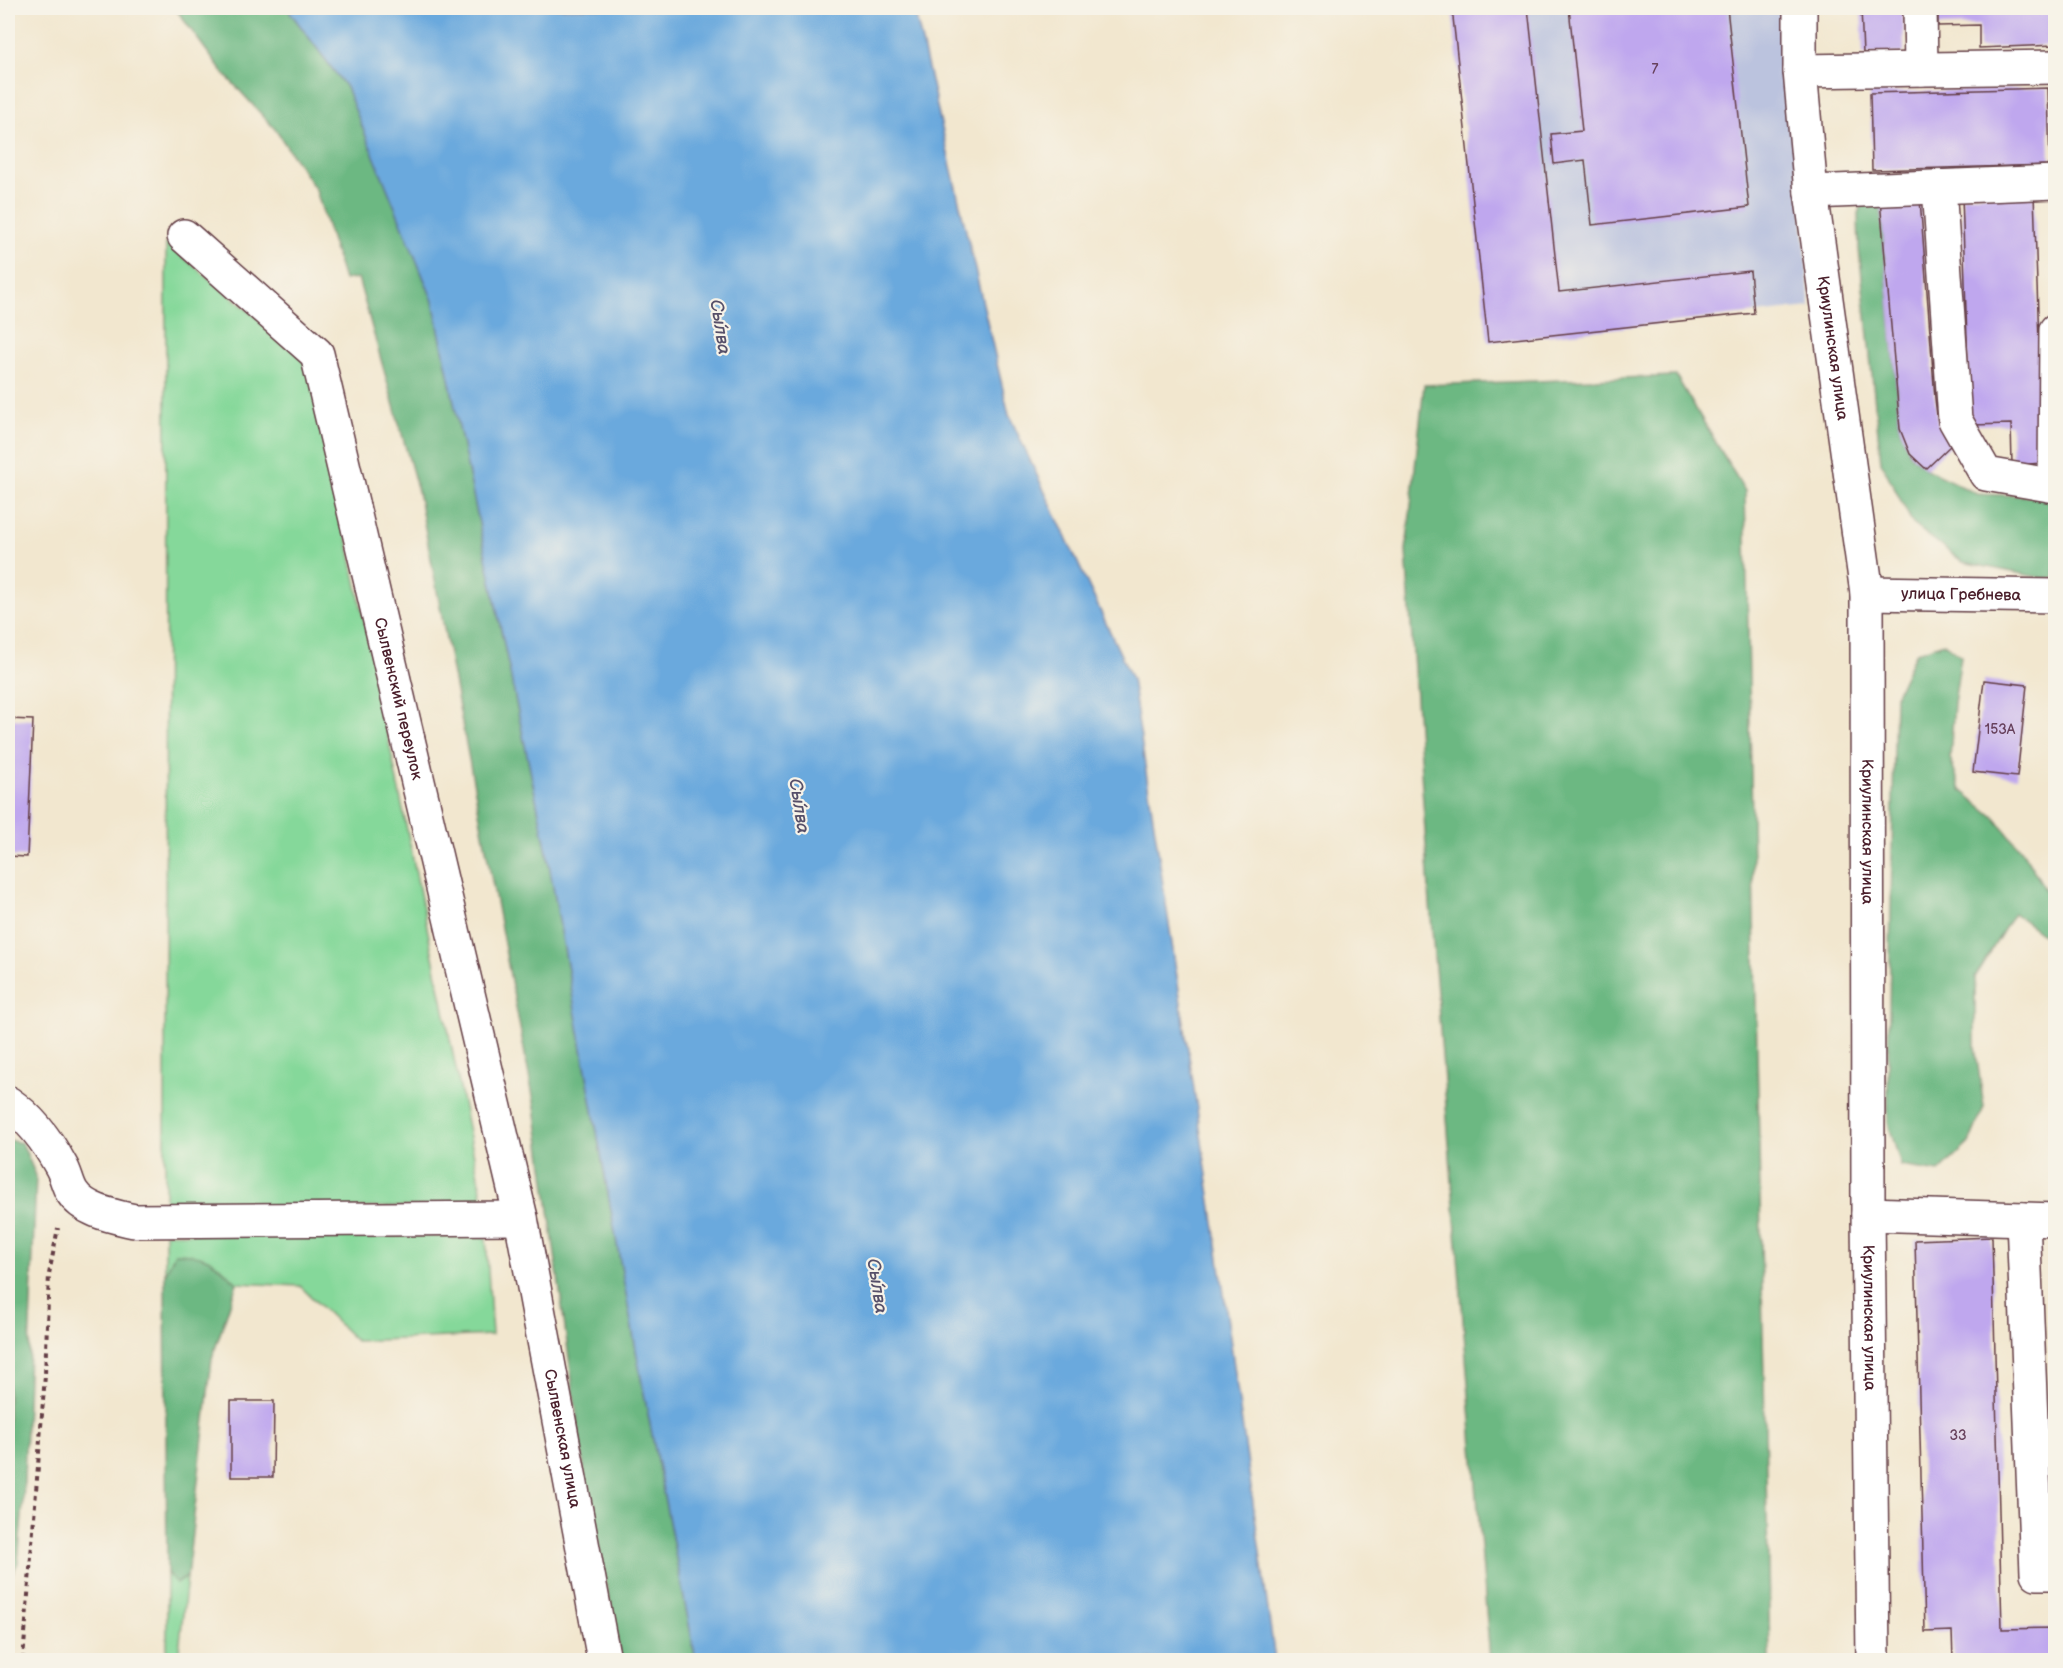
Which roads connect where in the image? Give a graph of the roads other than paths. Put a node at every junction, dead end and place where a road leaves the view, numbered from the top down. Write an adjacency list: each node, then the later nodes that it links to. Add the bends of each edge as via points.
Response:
1 (1800, 8): 5 (street, Криулинская улица)
2 (1920, 8): 4 (street)
3 (2055, 67): 4 (street)
4 (1921, 69): 5 (street)
5 (1800, 71): 8 (street, Криулинская улица)
6 (2055, 182): 7 (street)
7 (1939, 187): 8 (street); 10 (street, via 1955,420 1986,474 2055,486)
8 (1811, 192): 11 (street, Криулинская улица)
9 (184, 236): 15 (street, Сылвенский переулок, via 317,354)
10 (2055, 330)
11 (1867, 592): 12 (street, улица Гребнева); 14 (street, Криулинская улица)
12 (2055, 596)
13 (8, 1103): 15 (street, via 47,1142 72,1193 99,1212 134,1221)
14 (1868, 1214): 16 (street); 20 (street, Криулинская улица)
15 (521, 1218): 19 (street, Сылвенская улица)
16 (2023, 1219): 17 (street); 18 (street, via 2037,1573)
17 (2055, 1220)
18 (2055, 1573)
19 (604, 1660)
20 (1873, 1660)

